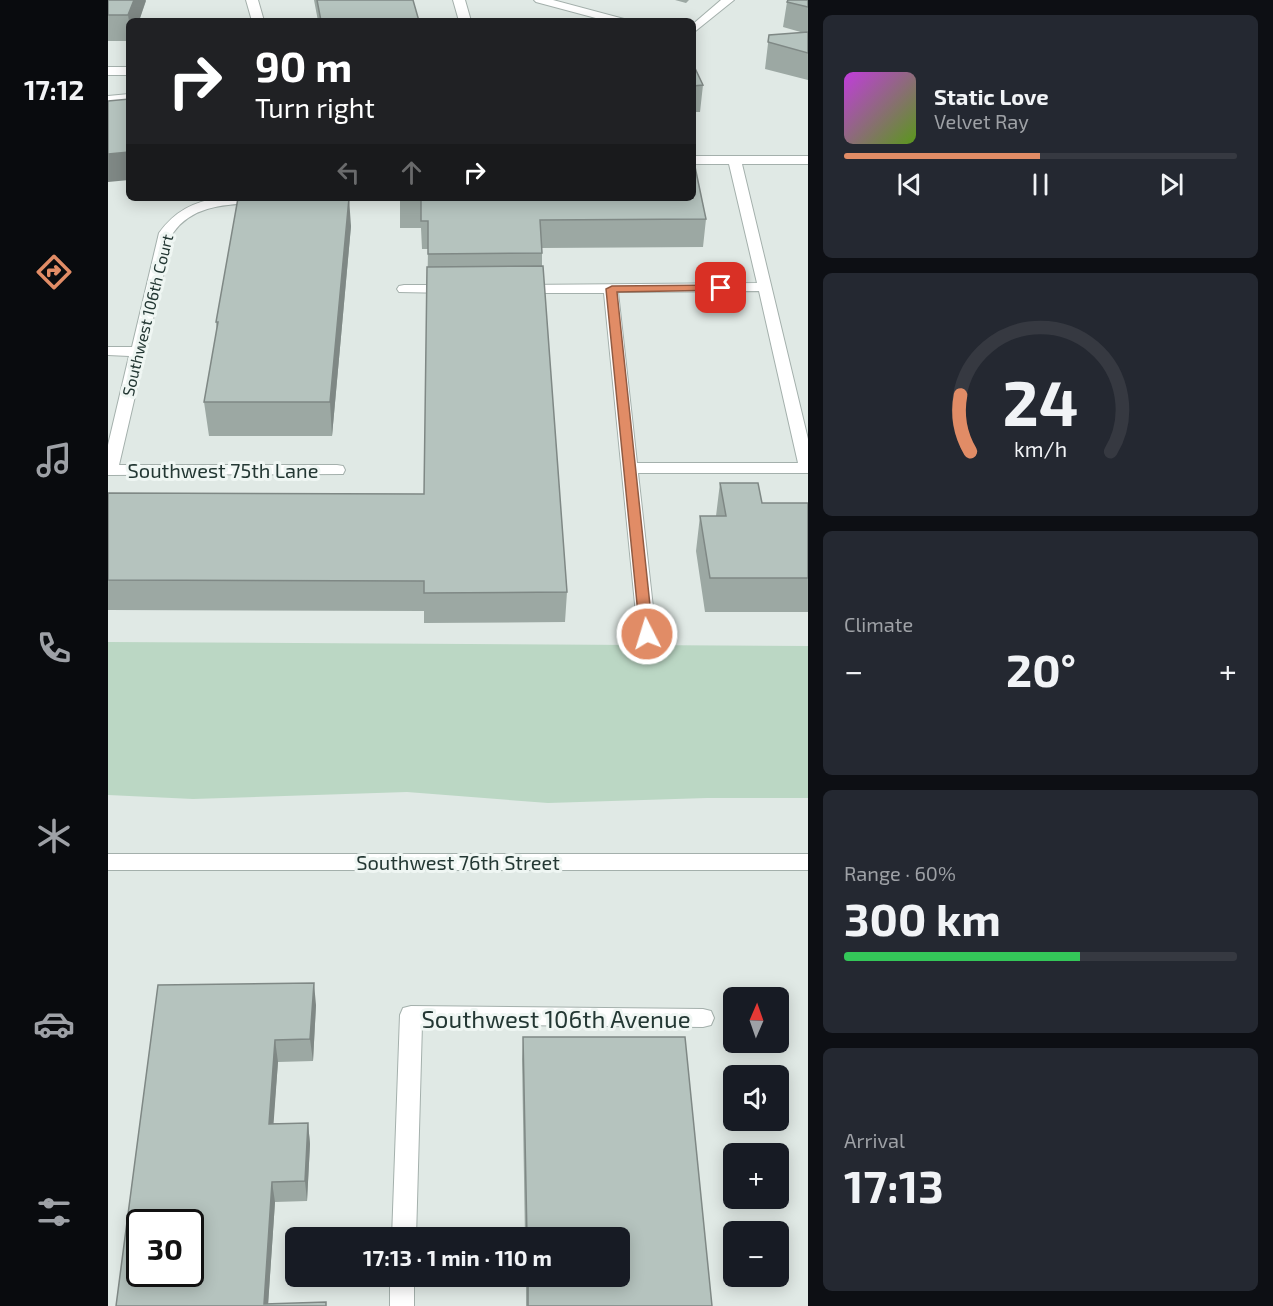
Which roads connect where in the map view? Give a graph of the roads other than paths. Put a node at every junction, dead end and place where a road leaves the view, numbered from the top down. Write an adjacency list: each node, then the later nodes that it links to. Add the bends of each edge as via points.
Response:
1 (252, 0): 5 (street)
2 (459, 0): 6 (street)
3 (540, 0): 7 (street)
4 (728, 0): 8 (street)
5 (257, 18)
6 (464, 18)
7 (609, 18)
8 (696, 27)
9 (108, 71): 10 (street)
10 (126, 71)
11 (126, 98): 12 (street)
12 (108, 100)
13 (696, 160): 14 (street)
14 (735, 160): 15 (street); 17 (street)
15 (808, 160)
16 (239, 201): 23 (street, Southwest 106th Court, via 204,205 184,213 171,224)
17 (765, 288): 21 (street); 25 (street)
18 (404, 289): 19 (street)
19 (461, 289)
20 (507, 289): 21 (street)
21 (612, 289): 24 (street)
22 (108, 351): 23 (street)
23 (137, 352): 26 (street, Southwest 106th Court)
24 (631, 468): 25 (street); 28 (street)
25 (808, 468)
26 (109, 470): 27 (street, Southwest 75th Lane)
27 (337, 470)
28 (647, 634)
29 (108, 862): 30 (street, Southwest 76th Street)
30 (808, 862)
31 (703, 1018): 32 (street, Southwest 106th Avenue, via 411,1015)
32 (404, 1227)
33 (402, 1287): 34 (street)
34 (402, 1306)

